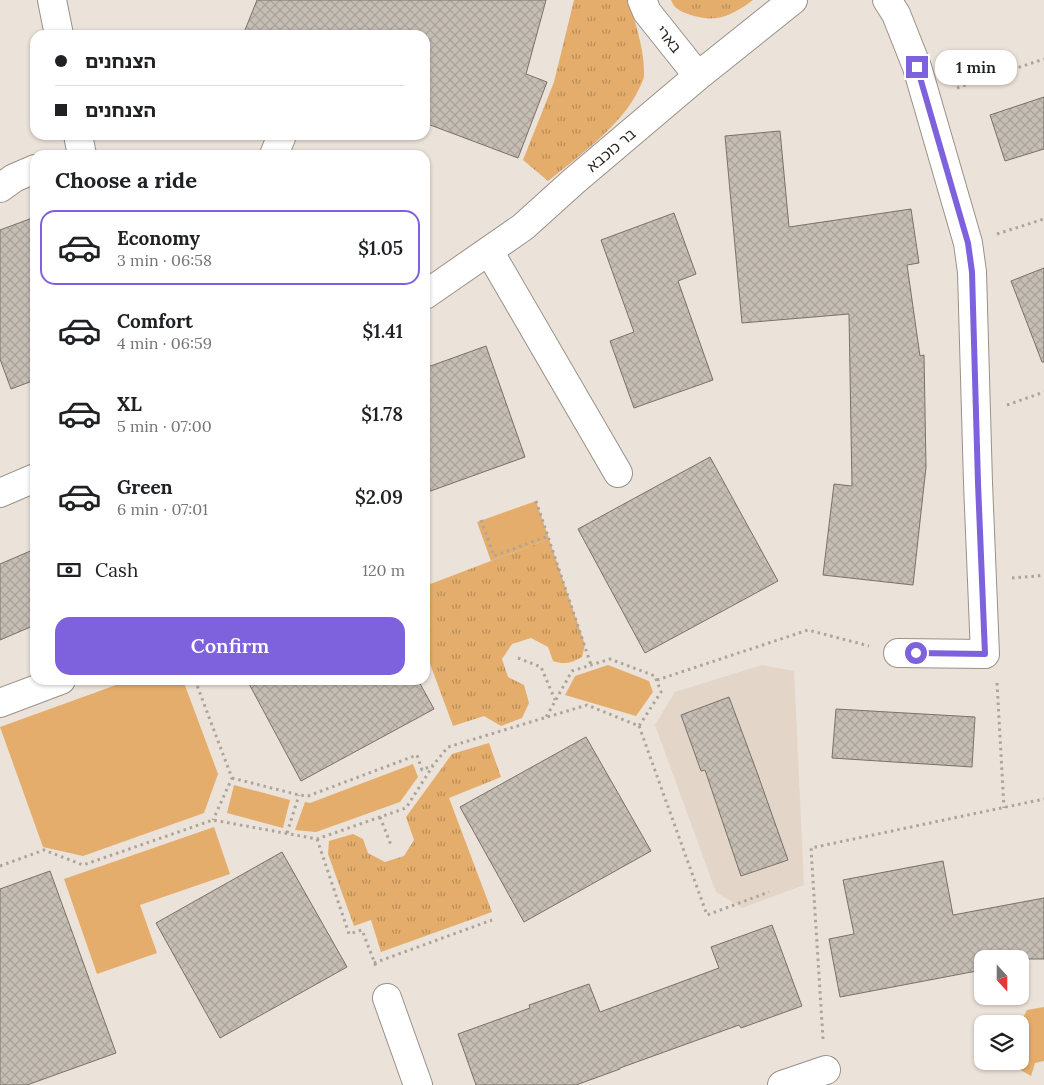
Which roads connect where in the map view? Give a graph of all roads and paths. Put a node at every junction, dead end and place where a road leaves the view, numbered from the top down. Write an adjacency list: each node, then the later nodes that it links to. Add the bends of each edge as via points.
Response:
1 (52, 0): 5 (street)
2 (642, 0): 7 (street, בארי, via 647,12)
3 (793, 0): 7 (street, בר כוכבא)
4 (887, 0): 8 (street, via 896,14)
5 (58, 30)
6 (1044, 58): 8 (path)
7 (698, 76): 13 (street, בר כוכבא, via 523,227)
8 (926, 98): 12 (street)
9 (30, 171): 10 (street)
10 (0, 188)
11 (1044, 219): 12 (path)
12 (968, 243): 22 (street, via 972,272)
13 (489, 251): 14 (street, בר כוכבא); 15 (street)
14 (430, 292)
15 (618, 473)
16 (30, 480): 17 (street)
17 (0, 493)
18 (536, 501): 20 (path)
19 (481, 520): 20 (path, via 494,556)
20 (548, 536): 24 (path)
21 (898, 653): 22 (street); 25 (path, via 808,630)
22 (985, 654): 36 (path, via 995,654)
23 (518, 658): 28 (path, via 541,667)
24 (591, 665): 25 (path, via 610,659 655,676); 28 (path, via 572,671)
25 (657, 680): 31 (path, via 660,692)
26 (48, 685): 29 (street)
27 (197, 685): 33 (path)
28 (555, 700): 30 (path)
29 (0, 703)
30 (545, 719): 31 (path, via 587,705); 32 (path, via 448,747)
31 (639, 726): 43 (path, via 707,915)
32 (434, 764): 34 (path, via 422,770 417,755 308,796); 37 (path, via 406,808)
33 (232, 778): 34 (path); 38 (path)
34 (299, 795): 39 (path)
35 (1044, 799): 36 (path)
36 (1004, 808): 47 (path, via 811,848)
37 (380, 817): 40 (path); 41 (path)
38 (213, 820): 39 (path); 42 (path, via 83,864 44,850)
39 (286, 833): 40 (path)
40 (317, 839): 45 (path, via 349,934 362,930)
41 (390, 844)
42 (0, 866)
43 (769, 892)
44 (492, 920): 45 (path)
45 (374, 963): 46 (path)
46 (387, 998): 48 (street)
47 (826, 1070): 49 (street)
48 (418, 1085)
49 (782, 1085)

